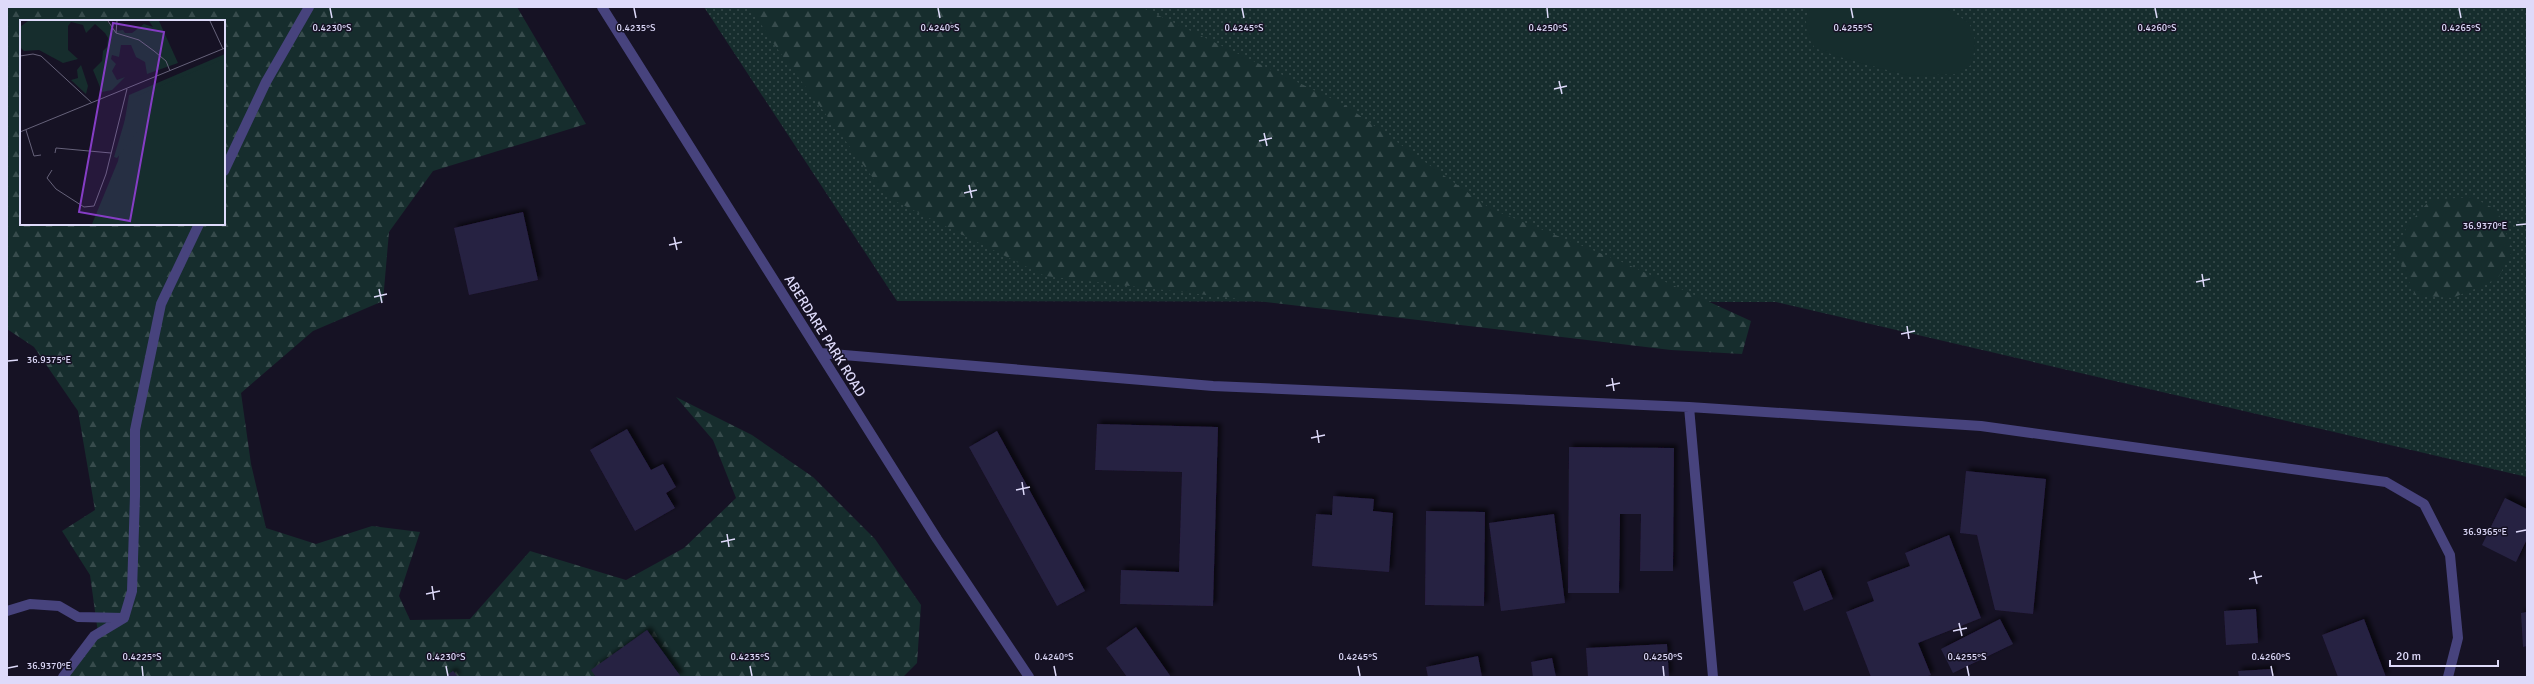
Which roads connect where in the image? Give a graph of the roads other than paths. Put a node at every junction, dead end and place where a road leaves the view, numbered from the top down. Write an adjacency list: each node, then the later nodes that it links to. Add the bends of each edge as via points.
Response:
1 (309, 7): 3 (street, via 266,82)
2 (602, 7): 5 (street, ABERDARE PARK ROAD)
3 (225, 169)
4 (199, 225): 8 (street, via 161,304 135,430 132,591)
5 (820, 353): 6 (street, via 1214,386); 10 (street, ABERDARE PARK ROAD, via 937,539)
6 (1689, 407): 11 (street); 12 (street, via 1981,426 2386,482 2424,504 2450,556 2458,638)
7 (7, 611): 8 (street, via 30,604 59,606 78,617)
8 (124, 618): 9 (street, via 94,636)
9 (63, 677)
10 (1029, 677)
11 (1713, 677)
12 (2448, 677)

